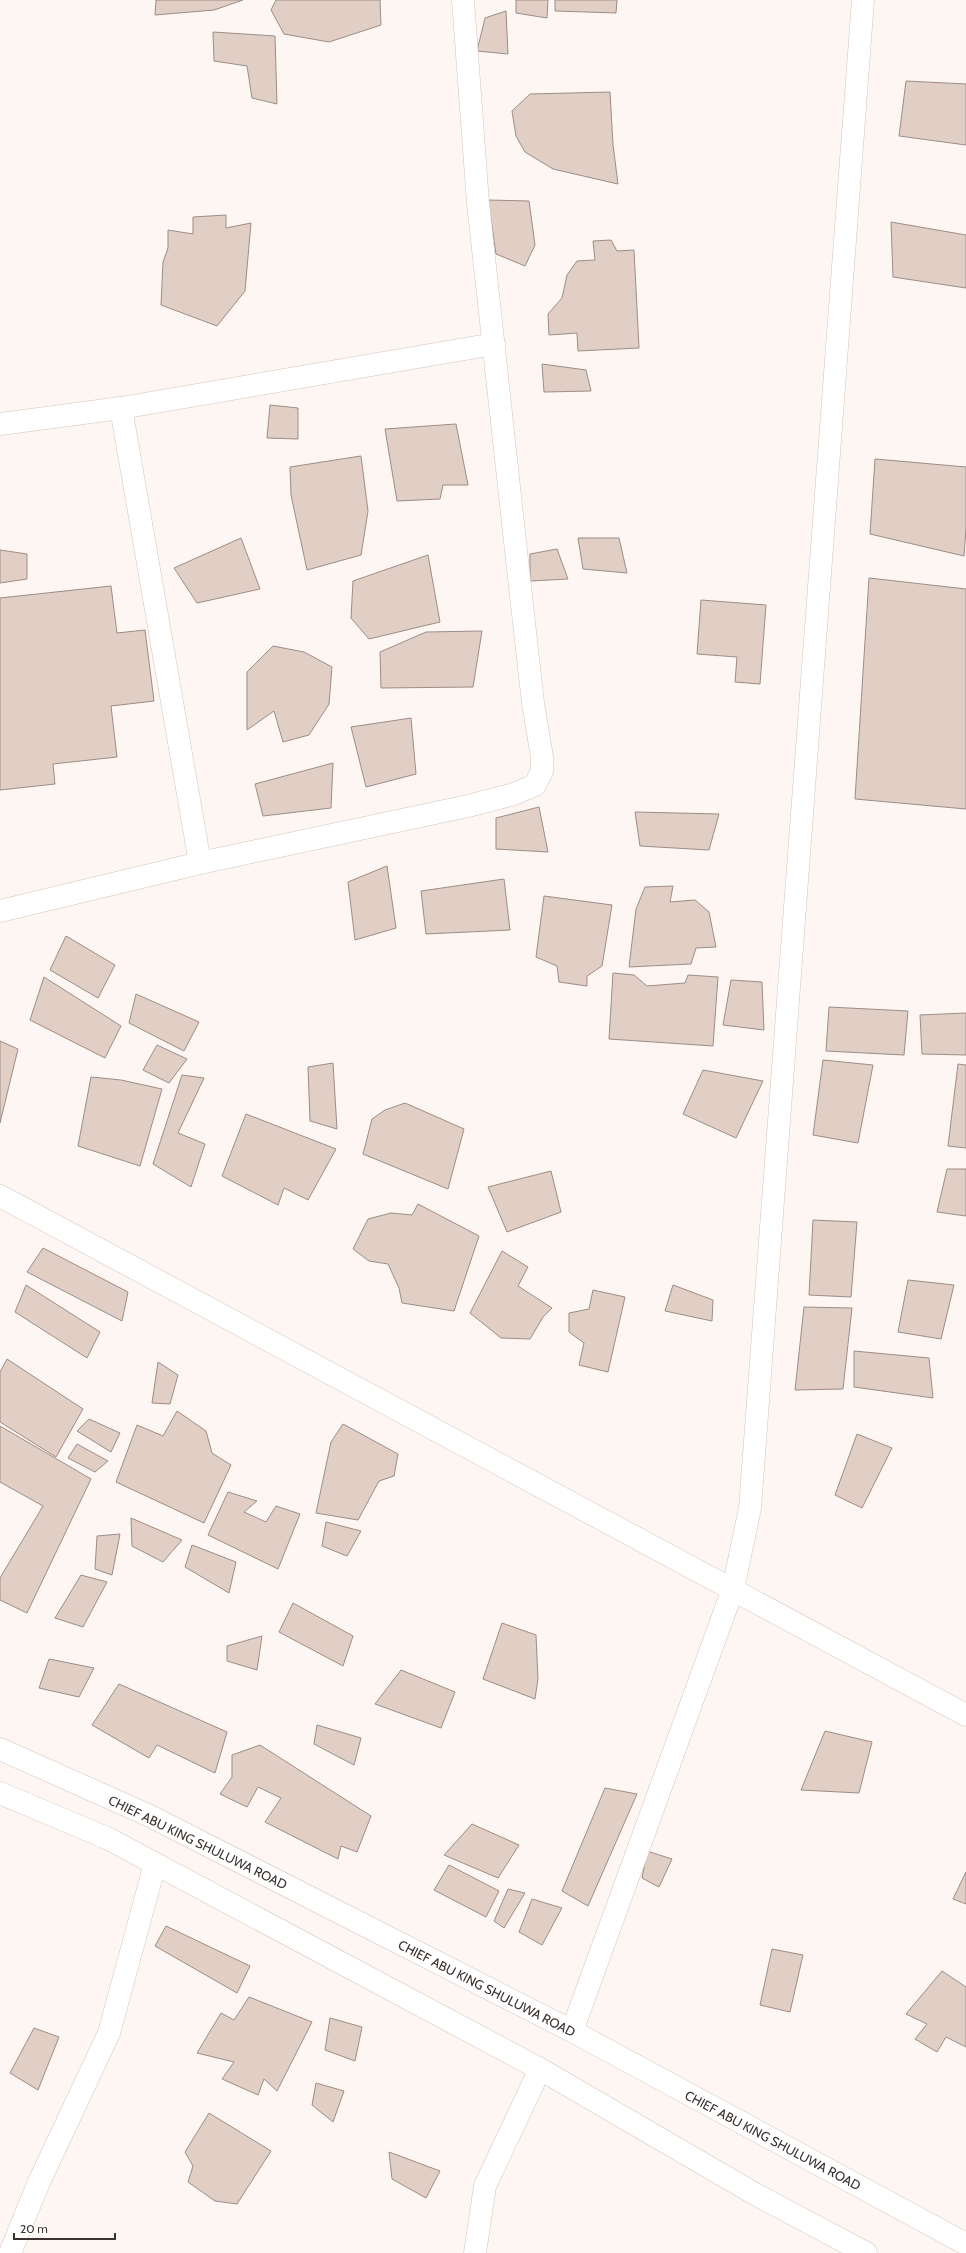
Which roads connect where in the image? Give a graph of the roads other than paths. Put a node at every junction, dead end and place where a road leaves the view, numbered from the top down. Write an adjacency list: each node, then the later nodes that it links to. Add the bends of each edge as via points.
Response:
1 (463, 0): 3 (street, via 478,203)
2 (863, 0): 9 (street, via 750,1508)
3 (494, 344): 4 (street); 6 (street, via 521,601 542,757 542,771 535,785 514,794 468,806)
4 (121, 408): 5 (street); 6 (street)
5 (0, 424)
6 (200, 863): 7 (street)
7 (0, 911)
8 (0, 1196): 9 (street)
9 (733, 1589): 10 (street); 14 (street)
10 (966, 1715)
11 (0, 1748): 14 (street, CHIEF ABU KING SHULUWA ROAD, via 150,1816)
12 (0, 1793): 13 (street, via 109,1839)
13 (155, 1864): 15 (street); 17 (street, via 109,2033 39,2182)
14 (572, 2031): 16 (street, CHIEF ABU KING SHULUWA ROAD)
15 (540, 2070): 18 (street, via 485,2186); 19 (street, via 755,2194)
16 (966, 2244)
17 (10, 2253)
18 (475, 2253)
19 (866, 2253)

